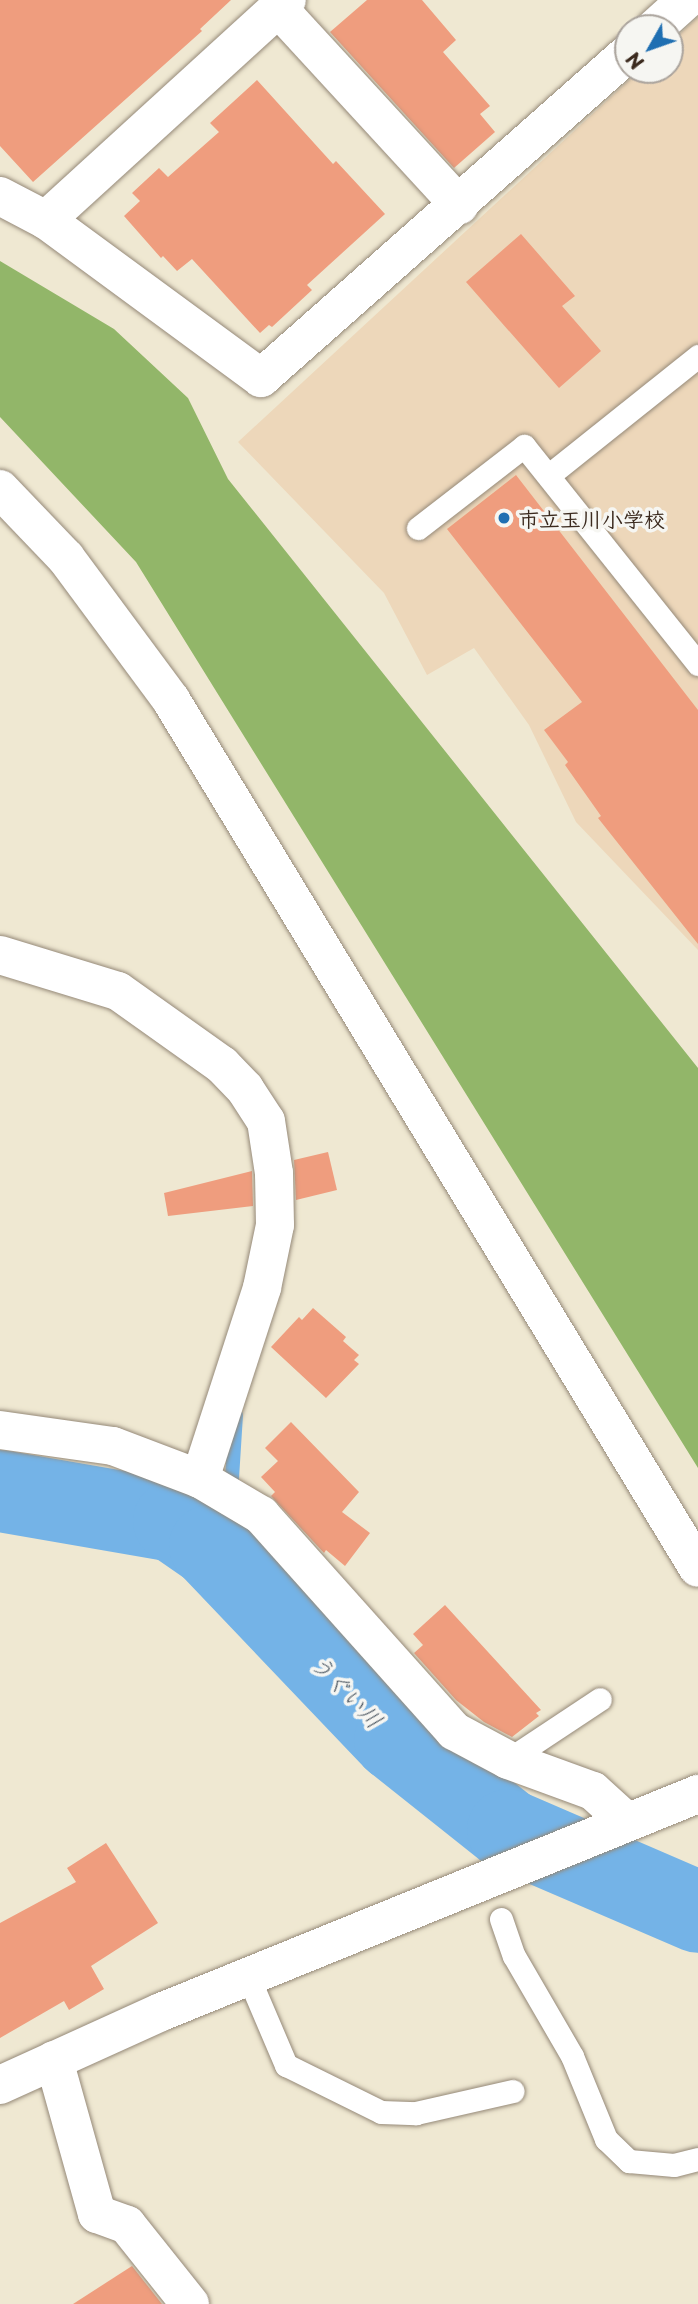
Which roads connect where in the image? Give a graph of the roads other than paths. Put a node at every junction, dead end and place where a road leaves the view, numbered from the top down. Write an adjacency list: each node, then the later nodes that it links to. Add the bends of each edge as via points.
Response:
1 (687, 0): 3 (street)
2 (282, 4): 6 (street); 7 (street)
3 (672, 14)
4 (614, 66): 6 (street)
5 (0, 195): 7 (street)
6 (459, 205): 7 (street, via 261,378)
7 (46, 220)
8 (698, 356): 9 (lane)
9 (549, 475): 11 (lane, via 524,446); 12 (lane)
10 (0, 489): 16 (street, via 66,558 171,699)
11 (418, 528)
12 (698, 664)
13 (0, 955): 15 (street, via 118,991 222,1065 245,1088 266,1121 275,1225 262,1288)
14 (0, 1430): 15 (street, via 113,1446)
15 (200, 1479): 18 (street, via 261,1515 454,1731)
16 (698, 1568)
17 (600, 1699): 18 (lane)
18 (508, 1760): 20 (street, via 593,1791)
19 (698, 1794): 20 (street)
20 (626, 1821): 22 (street)
21 (501, 1919): 26 (lane, via 514,1956 572,2056 606,2139 629,2161 674,2165)
22 (248, 1976): 23 (street); 25 (lane, via 286,2065 380,2112 416,2113)
23 (54, 2060): 24 (street); 27 (street, via 97,2214 127,2225)
24 (0, 2085)
25 (513, 2091)
26 (698, 2158)
27 (190, 2304)

